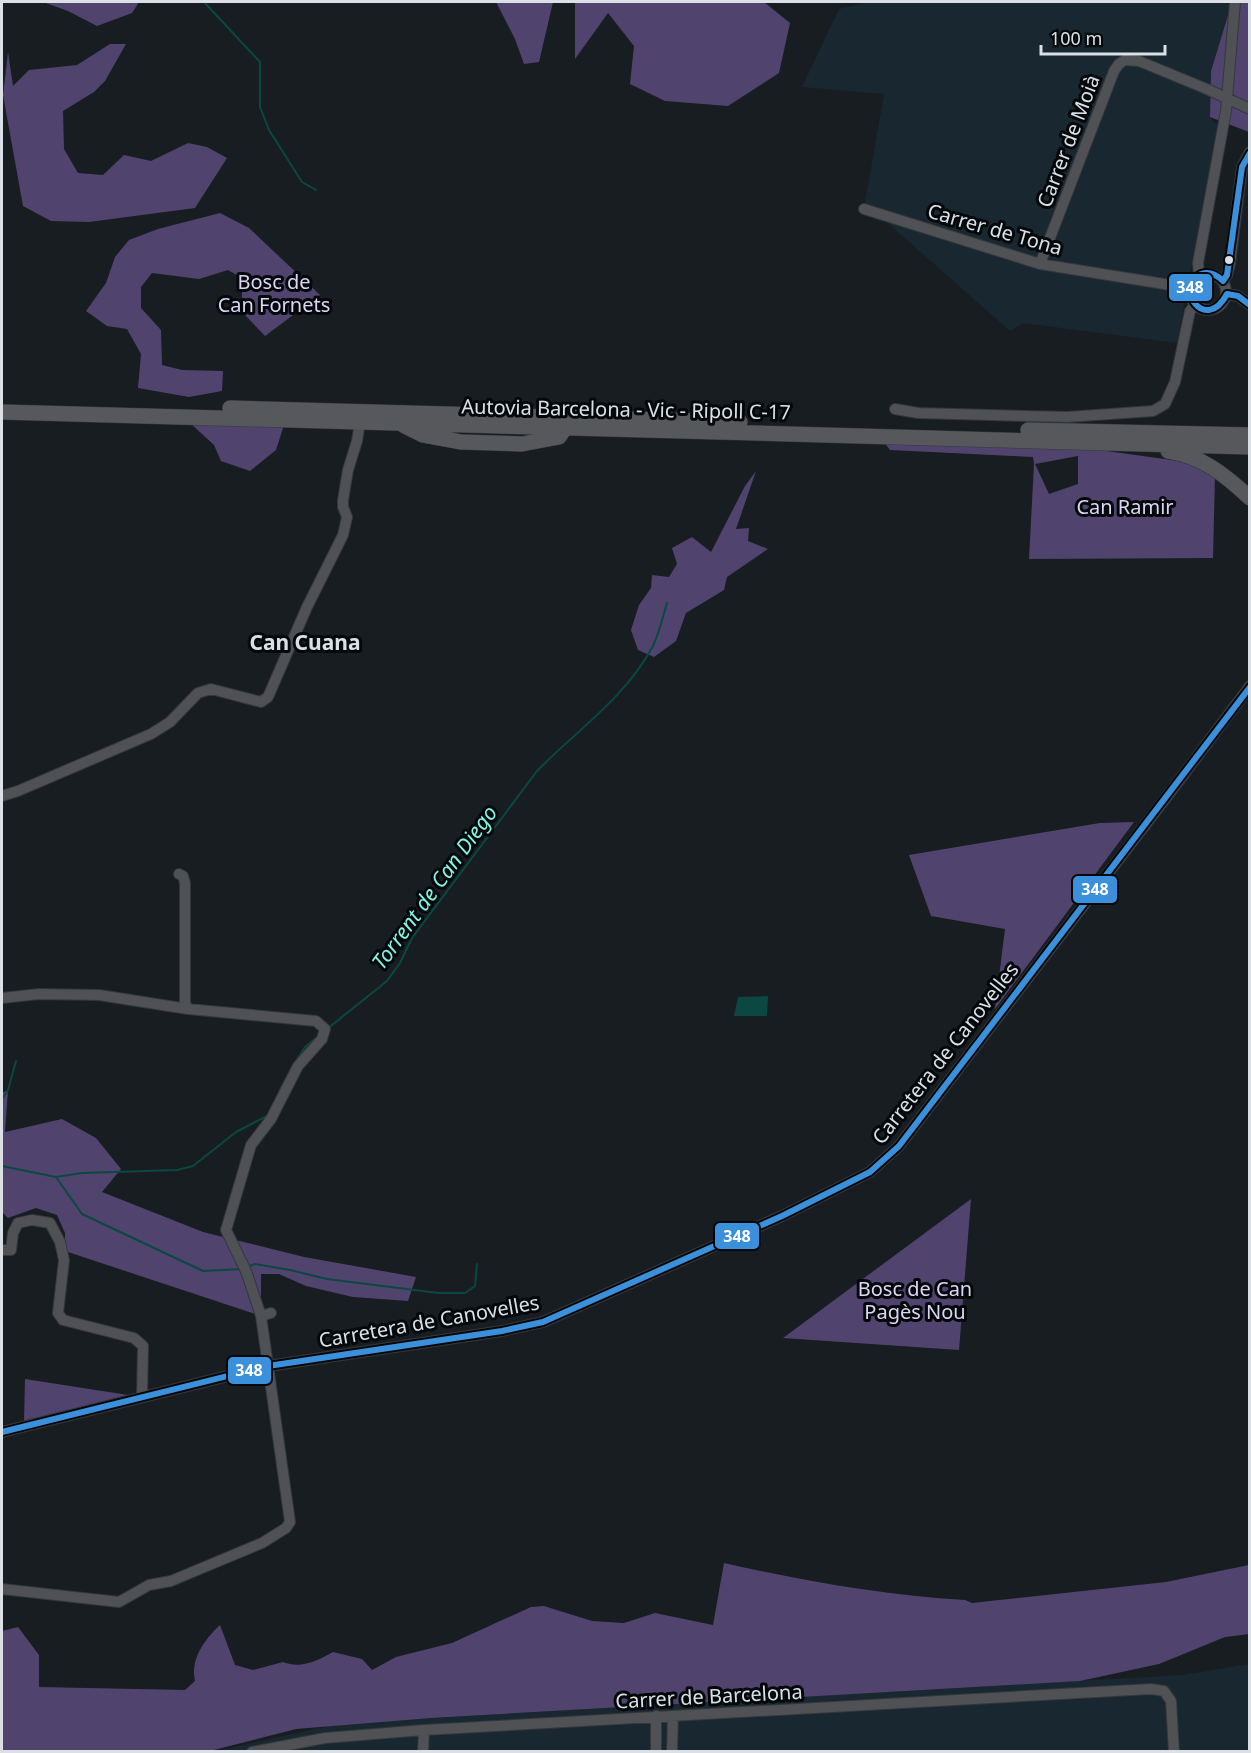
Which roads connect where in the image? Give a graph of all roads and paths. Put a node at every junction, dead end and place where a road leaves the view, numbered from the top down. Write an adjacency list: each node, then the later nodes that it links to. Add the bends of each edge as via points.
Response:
1 (1235, 2): 2 (street)
2 (1227, 99): 3 (street, Carrer de Moià); 6 (street, Carrer de Moià, via 1139,61 1125,60 1119,64); 7 (street, via 1198,263)
3 (1250, 109)
4 (1250, 152): 8 (street, via 1242,167 1230,263)
5 (864, 209): 6 (street, Carrer de Tona)
6 (1040, 264): 9 (street, Carrer de Tona)
7 (1200, 275): 8 (street, via 1208,273); 9 (street)
8 (1223, 280): 10 (street)
9 (1189, 288): 11 (street)
10 (1227, 294): 11 (street, via 1220,306 1212,310); 12 (street)
11 (1195, 305): 14 (street, via 1190,311 1175,382 1165,404 1153,411 1067,417)
12 (1250, 305)
13 (2, 401): 18 (highway, Autovia Barcelona - Vic - Ripoll C-17)
14 (895, 409)
15 (2, 412): 16 (highway)
16 (360, 422): 20 (highway, Autovia Barcelona - Vic - Ripoll C-17, via 401,424 423,435 461,442 520,444 559,437 565,428 769,433 791,441 820,441 828,446 884,436); 24 (street, via 348,470 343,535 268,697 261,702 212,689 198,693 170,722 151,734)
17 (1250, 425): 18 (highway, via 1138,426)
18 (1091, 431): 19 (highway, Autovia Barcelona - Vic - Ripoll C-17)
19 (1250, 435)
20 (1121, 444): 21 (highway); 22 (highway, via 1201,460)
21 (1250, 447)
22 (1250, 498)
23 (1250, 686): 29 (street, Carretera de Canovelles, via 899,1146 870,1172 782,1216 543,1322)
24 (2, 796)
25 (179, 874): 27 (street, via 185,884)
26 (2, 998): 27 (street, via 99,995)
27 (188, 1009): 29 (street, via 314,1021 325,1029 251,1145 226,1230 266,1315)
28 (2, 1250): 30 (street, via 11,1251 18,1223 50,1223 64,1260 58,1313 63,1320 134,1338 143,1346)
29 (268, 1366): 30 (street, Carretera de Canovelles); 32 (street, via 291,1522 286,1528 262,1543 171,1581 149,1585 119,1602)
30 (142, 1396): 31 (street, Carretera de Canovelles)
31 (2, 1432)
32 (2, 1589)
33 (656, 1716): 34 (street, Carrer de Barcelona); 35 (street, Carrer de Barcelona); 38 (street)
34 (673, 1716): 39 (street); 40 (street, Carrer de Barcelona, via 1151,1689 1167,1694 1172,1708)
35 (424, 1730): 36 (street, Carrer de Barcelona, via 325,1738); 37 (street)
36 (252, 1752)
37 (423, 1752)
38 (656, 1752)
39 (672, 1752)
40 (1174, 1752)

